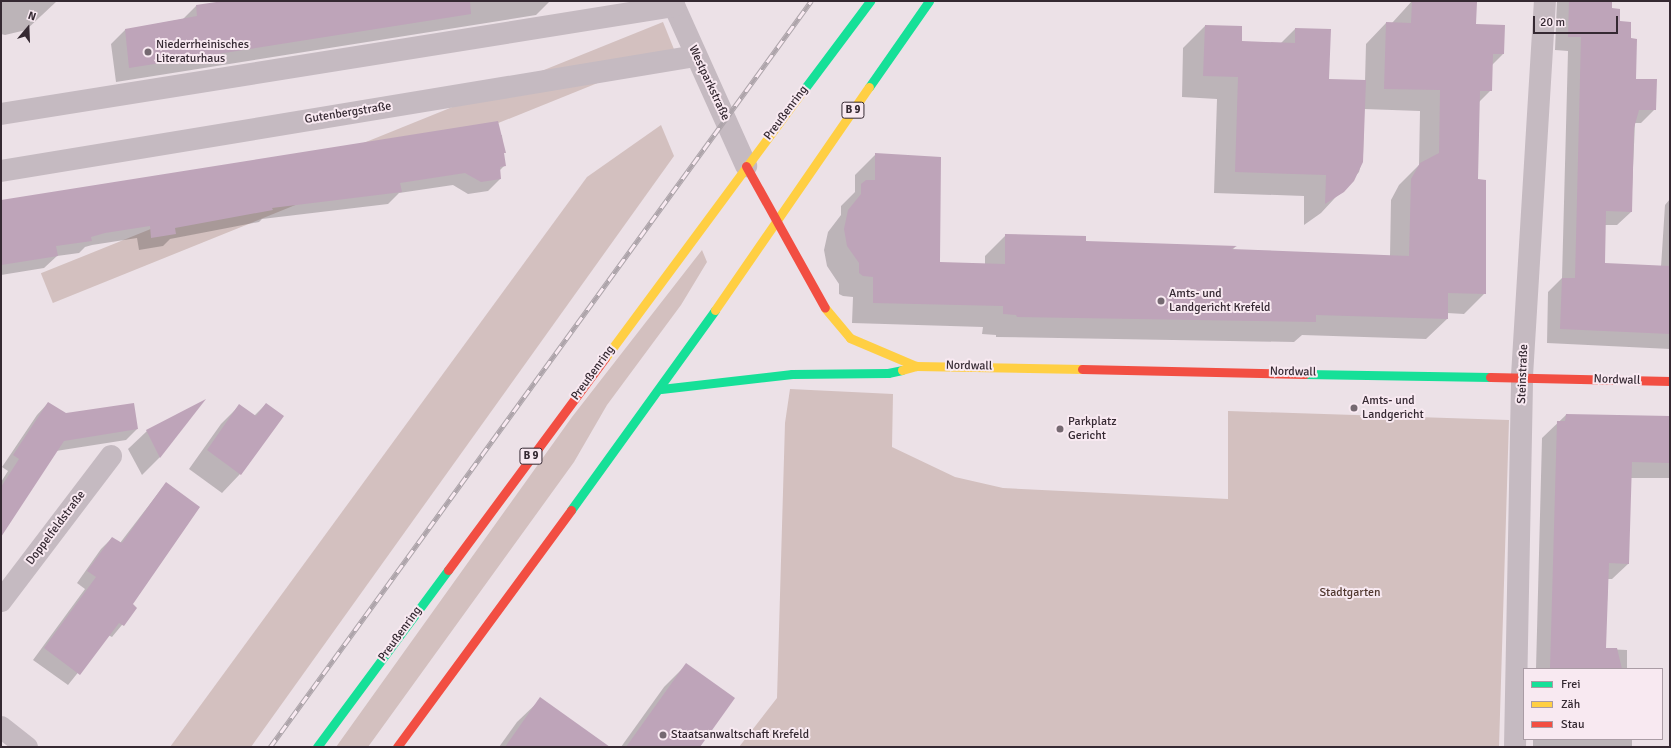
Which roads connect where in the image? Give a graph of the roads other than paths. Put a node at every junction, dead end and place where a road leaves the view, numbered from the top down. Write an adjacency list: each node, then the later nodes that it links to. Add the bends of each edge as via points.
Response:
1 (870, 1): 7 (main road, Preußenring / B 9)
2 (929, 1): 9 (main road, B 9)
3 (1546, 1): 11 (street, Steinstraße)
4 (673, 3): 5 (street, Westparkstraße); 6 (street)
5 (696, 56): 7 (street, Westparkstraße); 8 (street, Gutenbergstraße)
6 (1, 114)
7 (746, 166): 9 (main road, Nordwall); 18 (main road, Preußenring / B 9)
8 (1, 170)
9 (777, 220): 10 (main road, Nordwall, via 822,305 850,338); 13 (main road, B 9)
10 (916, 366): 11 (main road, Nordwall); 13 (main road, Nordwall, via 888,374 792,374)
11 (1522, 376): 12 (main road, Nordwall); 20 (street, Steinstraße)
12 (1670, 381)
13 (661, 389): 19 (main road, B 9)
14 (111, 456): 15 (street, Doppelfeldstraße)
15 (1, 601)
16 (1, 727): 17 (street)
17 (27, 747)
18 (317, 747)
19 (397, 747)
20 (1515, 747)

